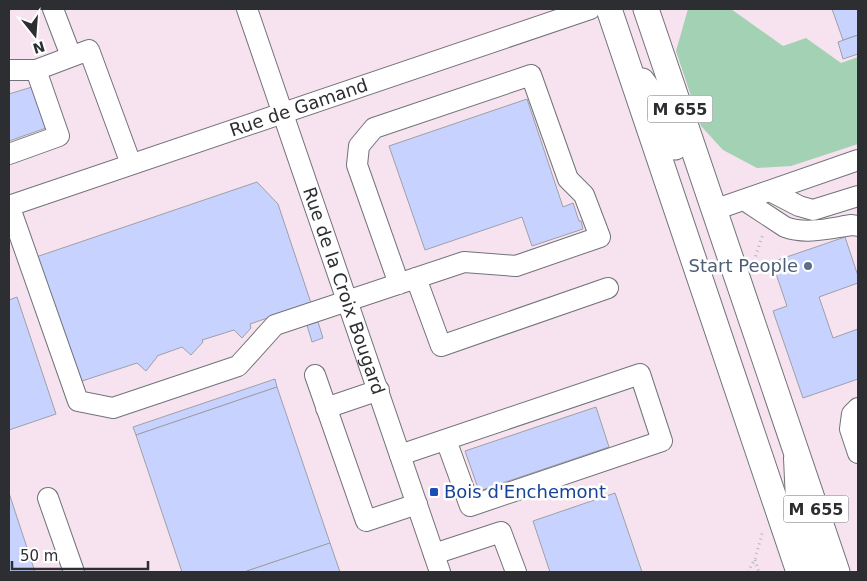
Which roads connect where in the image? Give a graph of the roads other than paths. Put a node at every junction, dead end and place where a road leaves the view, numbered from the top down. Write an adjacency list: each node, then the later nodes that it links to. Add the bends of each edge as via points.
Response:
1 (53, 9): 6 (street)
2 (248, 9): 10 (street, Rue de la Croix Bougard)
3 (590, 9): 10 (street, Rue de Gamand)
4 (609, 9): 7 (main road, M 655)
5 (646, 9): 18 (main road, M 655)
6 (71, 56): 9 (street); 13 (street, via 89,50)
7 (628, 64): 18 (main road, via 662,109 693,192 705,206); 36 (main road, M 655)
8 (9, 70): 9 (street)
9 (36, 70): 11 (street, via 59,136)
10 (282, 112): 13 (street, Rue de Gamand); 22 (street, Rue de la Croix Bougard)
11 (9, 154)
12 (858, 160): 14 (street)
13 (131, 164): 17 (street, Rue de Gamand)
14 (770, 191): 15 (street, via 813,210); 16 (street)
15 (858, 196)
16 (744, 200): 18 (street); 19 (street, via 792,230)
17 (9, 206): 22 (street, via 78,401 113,408 238,366 276,325)
18 (714, 210): 28 (main road, M 655)
19 (858, 226)
20 (407, 281): 20 (street, via 464,262 516,266 600,237 584,195 568,179 531,76 374,128 359,146 357,165); 21 (street, via 441,346); 22 (street)
21 (608, 288)
22 (348, 301): 24 (street, Rue de la Croix Bougard)
23 (315, 375): 25 (street)
24 (378, 390): 25 (street); 30 (street, Rue de la Croix Bougard)
25 (326, 408): 32 (street, via 366,521)
26 (858, 408): 29 (street, via 852,414 850,429)
27 (446, 440): 27 (street, via 640,374 662,441 470,506); 30 (street)
28 (794, 446): 37 (street, via 796,501); 38 (main road, M 655)
29 (858, 453)
30 (400, 455): 32 (street, Rue de la Croix Bougard)
31 (48, 498): 34 (street)
32 (417, 504): 33 (street, Rue de la Croix Bougard)
33 (437, 563): 35 (street, via 501,532)
34 (74, 572)
35 (516, 572)
36 (799, 572)
37 (819, 572)
38 (836, 572)

